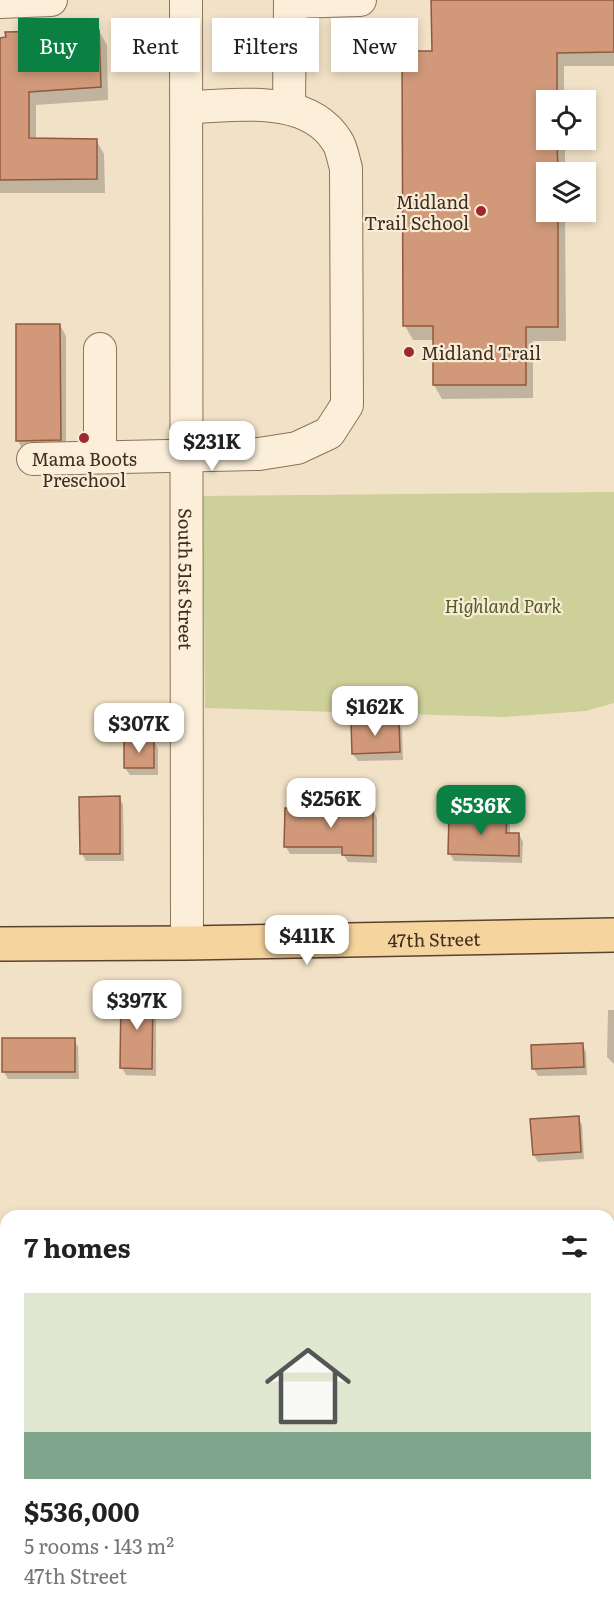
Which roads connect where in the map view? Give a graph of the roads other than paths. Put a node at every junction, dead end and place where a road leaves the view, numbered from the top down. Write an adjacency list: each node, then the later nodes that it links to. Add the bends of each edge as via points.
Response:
1 (51, 0): 5 (street)
2 (186, 0): 6 (street, South 51st Street)
3 (360, 0): 4 (street)
4 (290, 1): 7 (street)
5 (0, 3)
6 (187, 108): 7 (street); 9 (street, South 51st Street)
7 (289, 108): 9 (street, via 319,120 338,142 346,168 347,405 329,434 297,448 259,454)
8 (100, 349): 10 (street)
9 (187, 455): 10 (street); 13 (street, South 51st Street)
10 (100, 457): 11 (street)
11 (33, 459)
12 (614, 935): 13 (main road, 47th Street)
13 (187, 943): 14 (main road, 47th Street)
14 (0, 944)

